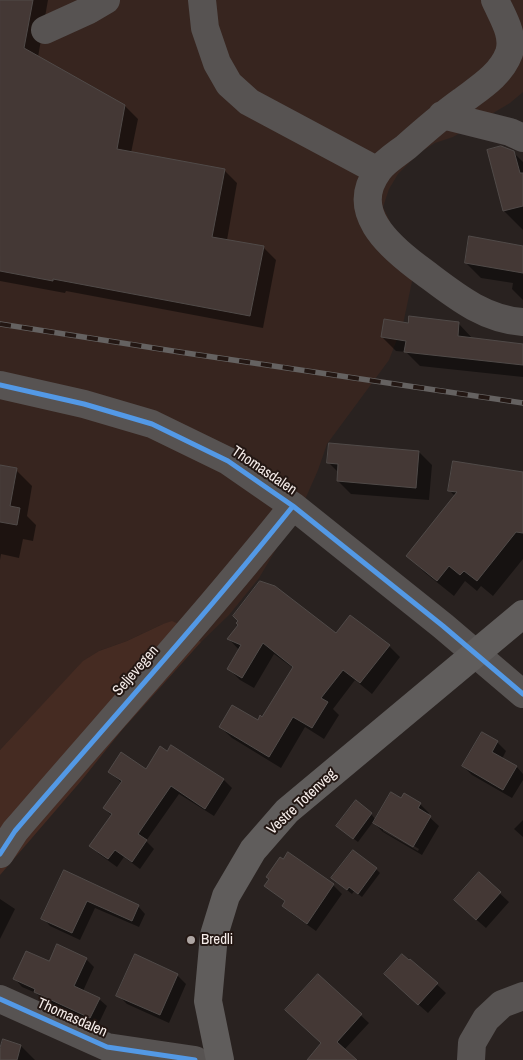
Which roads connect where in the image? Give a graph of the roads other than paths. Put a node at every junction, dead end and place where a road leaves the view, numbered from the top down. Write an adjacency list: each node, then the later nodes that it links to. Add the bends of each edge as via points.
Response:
1 (106, 0): 4 (street)
2 (202, 0): 7 (street, via 205,28 217,63 229,84 250,102)
3 (495, 0): 5 (street, via 509,31 509,54 489,81)
4 (45, 30)
5 (442, 115): 6 (street); 7 (street)
6 (523, 138)
7 (378, 171): 8 (street, via 367,198 368,209 388,244 469,305 491,315)
8 (523, 322)
9 (0, 385): 10 (street, Thomasdalen, via 152,424 228,461)
10 (293, 506): 12 (street, Thomasdalen); 14 (street, Seljevegen, via 233,581 15,831)
11 (523, 614): 12 (main road, Vestre Totenveg)
12 (474, 654): 13 (street, Thomasdalen); 17 (main road, Vestre Totenveg, via 287,811 252,850 226,896 214,935 208,1001)
13 (523, 694)
14 (0, 854)
15 (523, 996): 18 (street, via 502,1004 486,1020 472,1043)
16 (0, 999): 17 (street, Thomasdalen, via 107,1047)
17 (209, 1059)
18 (471, 1060)

